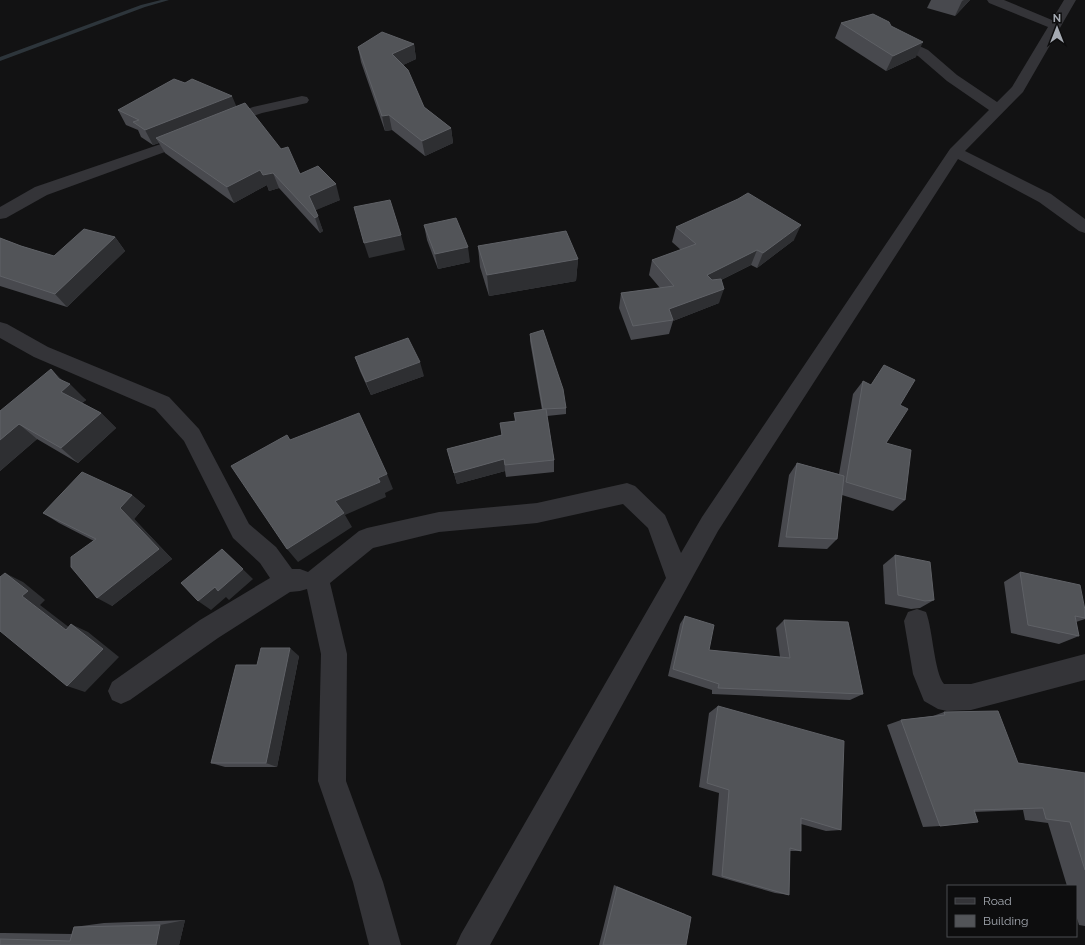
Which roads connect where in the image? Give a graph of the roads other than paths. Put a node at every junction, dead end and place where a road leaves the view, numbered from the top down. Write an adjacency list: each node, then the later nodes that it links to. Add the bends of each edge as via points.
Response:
1 (993, 0): 3 (street)
2 (1070, 0): 3 (street)
3 (1054, 26): 6 (street, via 1018,89)
4 (890, 37): 6 (street, via 923,53 952,78)
5 (302, 100): 8 (street, via 232,119 152,152 49,188)
6 (998, 109): 7 (street)
7 (955, 152): 9 (street, via 1045,198); 11 (street, via 710,524)
8 (0, 214)
9 (1085, 227)
10 (0, 329): 13 (street, via 41,352 162,403 192,435 241,531 268,555)
11 (680, 577): 12 (street, via 657,522 627,493 537,513 439,522 367,539); 18 (street)
12 (318, 579): 13 (street); 17 (street, via 334,654 332,781 368,882)
13 (286, 581): 16 (street)
14 (917, 621): 15 (street, via 926,674 933,692 938,696 970,697)
15 (1085, 667)
16 (121, 691)
17 (385, 945)
18 (472, 945)

